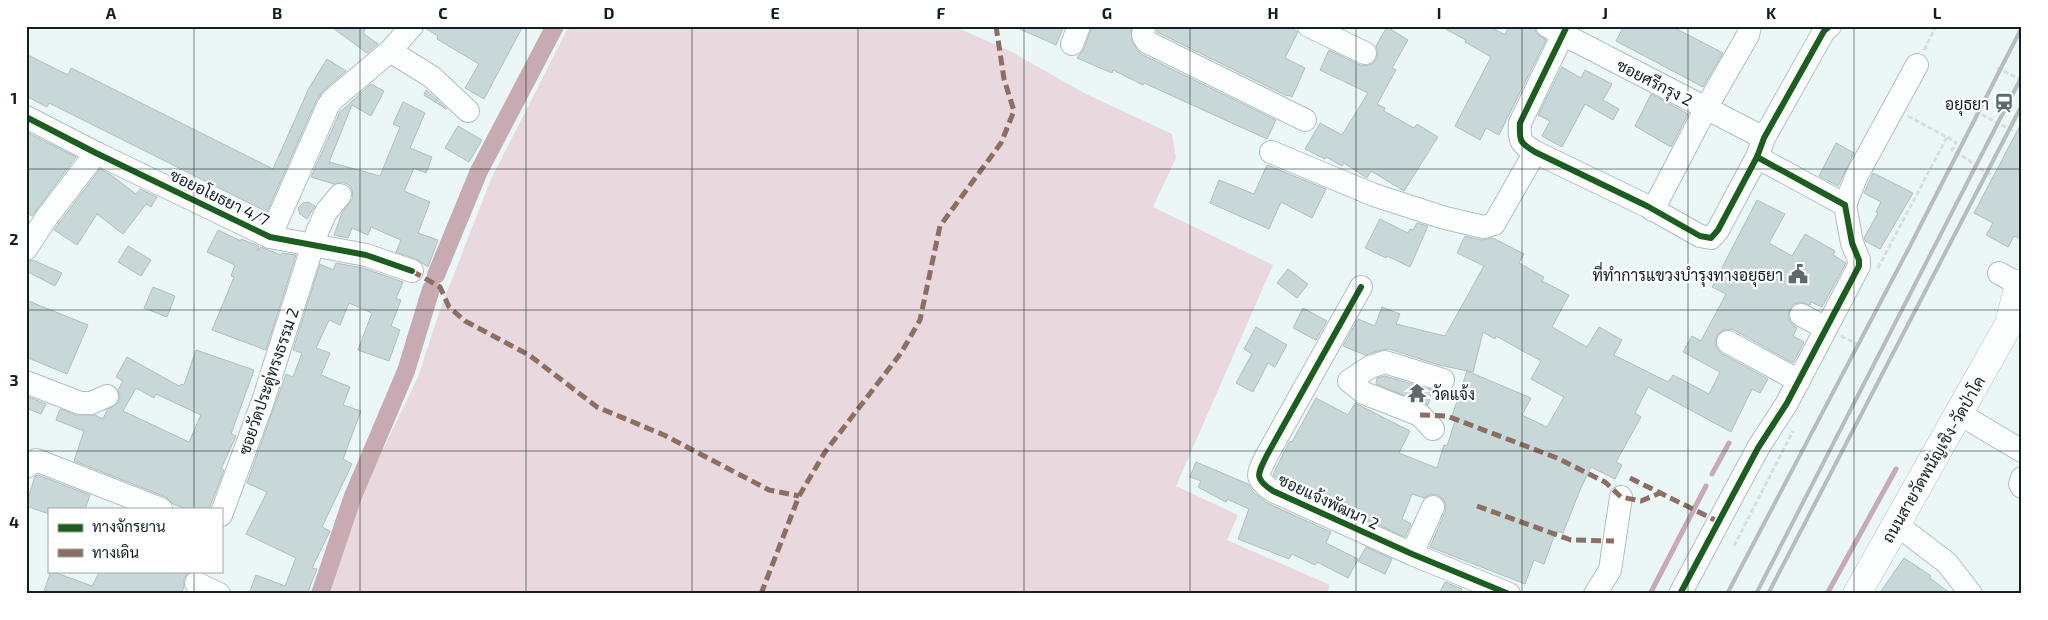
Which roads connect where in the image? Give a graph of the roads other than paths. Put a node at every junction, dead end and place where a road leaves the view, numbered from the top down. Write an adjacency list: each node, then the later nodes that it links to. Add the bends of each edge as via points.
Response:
1 (412, 26): 7 (street)
2 (1144, 26): 13 (street, via 1146,42)
3 (1309, 26): 8 (street)
4 (1750, 26): 10 (street)
5 (1830, 26): 14 (street)
6 (1559, 29): 10 (street, ซอยศรีกรุง 2); 16 (street, via 1520,123 1522,144)
7 (390, 51): 11 (street, via 432,77); 21 (street, via 328,106)
8 (1364, 53)
9 (1917, 65): 19 (street)
10 (1706, 108): 14 (street, ซอยศรีกรุง 2); 20 (street)
11 (468, 110)
12 (26, 117): 17 (street, ซอยอโยธยา 4/7)
13 (1305, 120)
14 (1760, 147): 19 (street, ซอยศรีกรุง 2); 20 (street, via 1711,238 1700,236)
15 (1271, 152): 16 (street, via 1374,195 1445,218 1484,226 1494,224)
16 (1535, 152): 20 (street)
17 (96, 153): 21 (street, ซอยอโยธยา 4/7); 23 (street)
18 (340, 194): 22 (street, ซอยวัดประดู่ทรงธรรม 2, via 326,212)
19 (1844, 205): 29 (street, via 1859,266)
20 (1653, 210)
21 (270, 236): 22 (street, ซอยอโยธยา 4/7)
22 (314, 246): 24 (street, ซอยอโยธยา 4/7, via 366,255); 46 (street, ซอยวัดประดู่ทรงธรรม 2)
23 (26, 248)
24 (412, 271)
25 (2014, 280): 28 (main road, ถนนสายวัดพนัญเชิง-วัดป่าโค)
26 (1360, 287): 31 (street, ซอยแจ้งพัฒนา 2)
27 (1802, 315): 29 (street)
28 (2016, 319): 37 (main road, ถนนสายวัดพนัญเชิง-วัดป่าโค)
29 (1826, 328): 34 (street)
30 (1728, 342): 34 (street)
31 (1318, 363): 32 (street); 48 (street, ซอยแจ้งพัฒนา 2, via 1267,455 1258,480 1272,491)
32 (1349, 380): 33 (street, via 1385,362); 38 (street, via 1364,393 1420,415)
33 (1443, 380)
34 (1799, 381): 53 (street, via 1758,448)
35 (26, 382): 36 (street, via 80,404)
36 (107, 396)
37 (1958, 413): 39 (street); 47 (main road, ถนนสายวัดพนัญเชิง-วัดป่าโค)
38 (1433, 429)
39 (2022, 451)
40 (26, 467): 45 (street, via 36,460)
41 (2022, 478): 42 (street)
42 (2022, 487)
43 (1621, 496): 52 (street, via 1610,570)
44 (1433, 507): 48 (street)
45 (158, 508)
46 (222, 512)
47 (1896, 524): 54 (main road, ถนนสายวัดพนัญเชิง-วัดป่าโค); 55 (street, via 1947,563)
48 (1412, 554): 51 (street, ซอยแจ้งพัฒนา 2)
49 (196, 583): 50 (street)
50 (219, 594)
51 (1509, 594)
52 (1595, 594)
53 (1680, 594)
54 (1857, 594)
55 (1971, 594)

